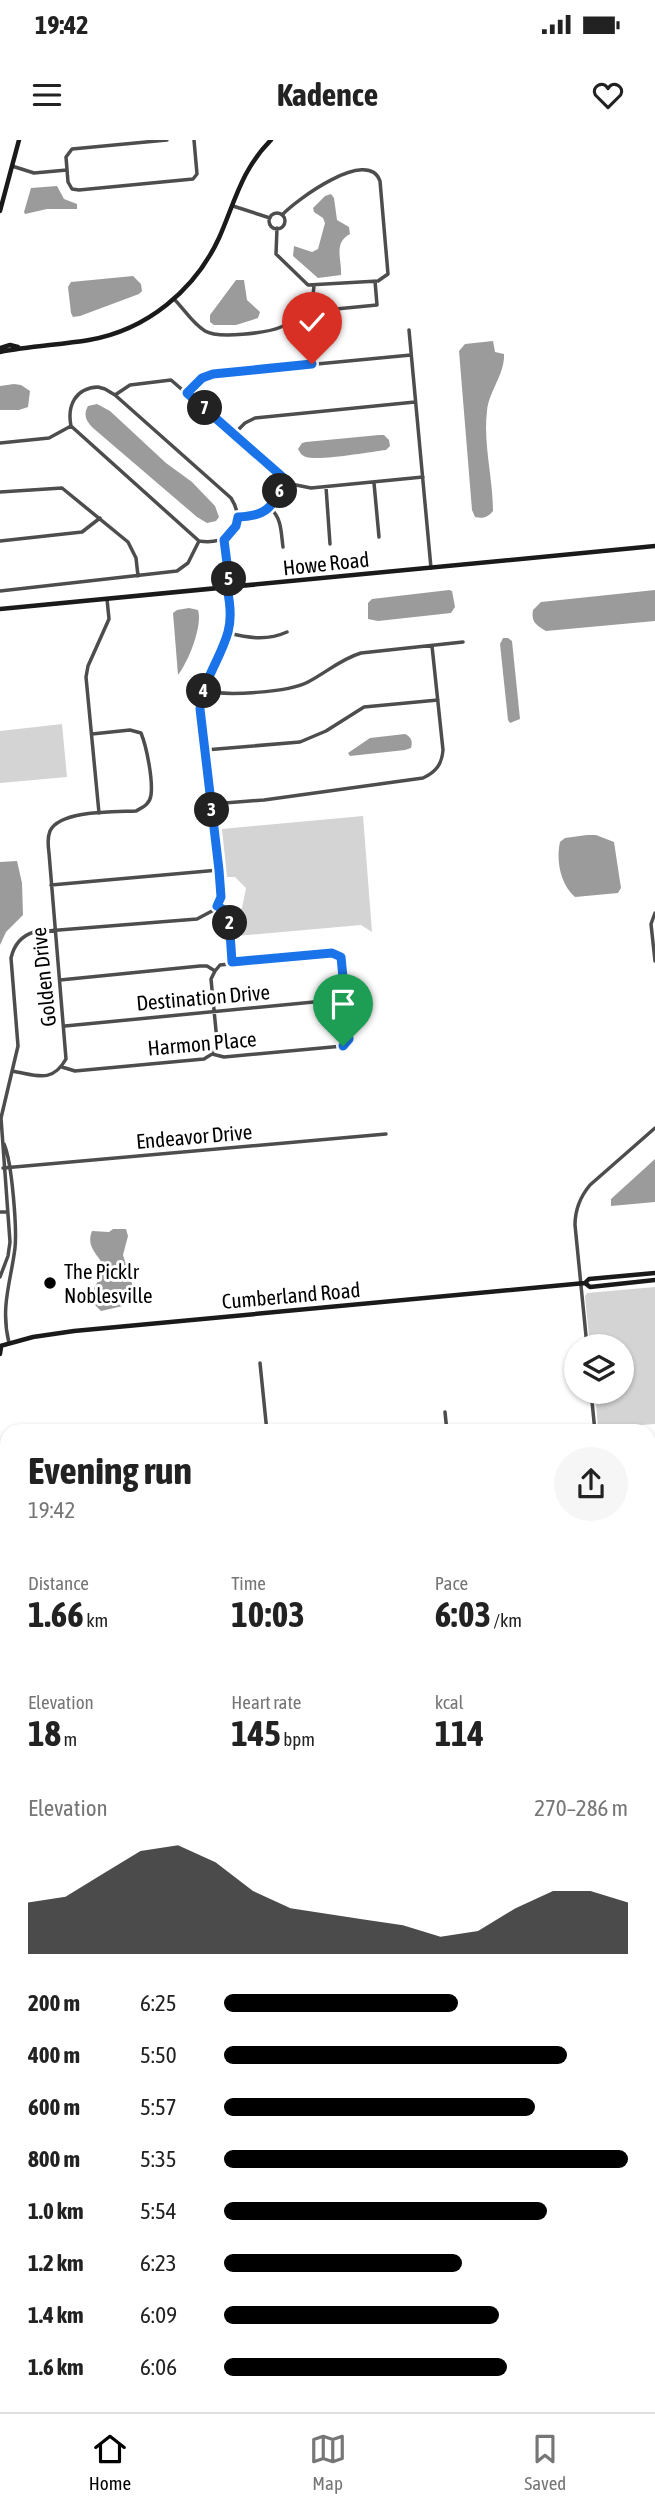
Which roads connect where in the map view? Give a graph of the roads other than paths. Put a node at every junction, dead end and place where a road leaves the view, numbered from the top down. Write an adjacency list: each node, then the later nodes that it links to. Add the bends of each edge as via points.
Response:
1 (19, 140): 5 (street)
2 (166, 140): 6 (street, via 72,149 66,155)
3 (194, 140): 6 (street, via 197,174 193,179 76,190 69,184)
4 (271, 140): 7 (street, via 249,167)
5 (12, 166): 6 (street, via 34,173); 8 (street)
6 (67, 170)
7 (231, 205): 10 (street); 14 (street, via 208,259)
8 (0, 211)
9 (282, 215): 10 (street); 11 (street, via 284,224); 12 (street, via 341,174 375,173 389,270 385,278)
10 (270, 218): 11 (street)
11 (277, 228): 13 (street, via 276,254)
12 (375, 281): 13 (street); 15 (street, via 377,305)
13 (313, 286): 15 (street, via 313,304)
14 (174, 299): 15 (street, via 198,326 213,335 275,329); 17 (street, via 135,325 103,337 18,348 10,345)
15 (303, 312)
16 (409, 330): 18 (street)
17 (0, 350)
18 (411, 355): 19 (street, via 213,374); 21 (street)
19 (187, 393): 20 (street, via 167,380 130,385); 23 (street)
20 (115, 395): 22 (street, via 91,388 78,394 72,402); 31 (street, via 231,498)
21 (415, 402): 23 (street, via 255,418); 25 (street)
22 (71, 426): 24 (street, via 49,438); 36 (street)
23 (235, 433): 26 (street)
24 (0, 443)
25 (423, 477): 27 (street); 40 (street)
26 (286, 480): 28 (street, via 299,487); 30 (street)
27 (374, 483): 28 (street); 33 (street)
28 (326, 487): 37 (street)
29 (0, 492): 32 (street, via 62,488)
30 (269, 508): 31 (street, via 261,514); 39 (street, via 281,524)
31 (238, 517): 34 (street)
32 (100, 518): 35 (street, via 82,532); 41 (street, via 131,547)
33 (379, 537)
34 (224, 540): 36 (street); 42 (street)
35 (0, 541)
36 (199, 541): 41 (street, via 183,568)
37 (330, 544)
38 (655, 546): 40 (street, Howe Road)
39 (283, 547)
40 (431, 568): 42 (street, Howe Road)
41 (138, 576): 43 (street)
42 (229, 588): 44 (street, Howe Road); 47 (street)
43 (0, 590)
44 (107, 599): 45 (street, Howe Road); 52 (street, via 109,620 86,677)
45 (0, 609)
46 (287, 632): 47 (street, via 253,639)
47 (228, 633): 50 (street)
48 (463, 642): 49 (street)
49 (432, 646): 50 (street, via 353,655 293,687 224,694); 51 (street)
50 (204, 690): 53 (street, via 200,709)
51 (438, 700): 53 (street, via 364,707 300,742); 54 (street, via 442,760 423,778)
52 (92, 734): 55 (street); 55 (street, via 141,733 150,784 146,806)
53 (205, 750): 54 (street)
54 (212, 804): 56 (street)
55 (99, 813): 57 (street, Golden Drive, via 66,817 51,829)
56 (219, 870): 57 (street); 58 (street)
57 (51, 885): 60 (street, Golden Drive)
58 (217, 906): 60 (street, via 197,919); 62 (street, via 229,918)
59 (655, 913): 61 (street, via 651,924)
60 (54, 931): 64 (street, Golden Drive); 70 (street, via 26,935 13,949 18,1046)
61 (655, 961)
62 (232, 962): 63 (street); 65 (street, via 332,953 341,957)
63 (215, 971): 64 (street, via 200,966); 66 (street, via 211,979)
64 (60, 980): 67 (street, Golden Drive)
65 (345, 999): 66 (street, Destination Drive); 68 (street, Harmon Place, via 346,1044 224,1057)
66 (214, 1012): 67 (street, Destination Drive); 68 (street, via 217,1041)
67 (65, 1026): 69 (street, Golden Drive)
68 (212, 1054): 69 (street, Harmon Place, via 204,1059)
69 (62, 1067): 70 (street, via 41,1077)
70 (12, 1070): 73 (street, via 2,1106)
71 (655, 1128): 79 (street, via 582,1196 575,1225)
72 (386, 1135): 73 (street, Endeavor Drive)
73 (6, 1168): 75 (street); 80 (street, via 15,1247)
74 (0, 1212): 75 (street)
75 (7, 1212): 77 (street, via 9,1247)
76 (655, 1273): 79 (street, Cumberland Road)
77 (0, 1277)
78 (655, 1280): 79 (street, Cumberland Road, via 590,1287)
79 (583, 1283): 81 (street); 82 (street, Cumberland Road, via 74,1331)
80 (1, 1294): 82 (street, via 3,1331)
81 (586, 1334)
82 (9, 1343): 83 (street, Cumberland Road)
83 (1, 1345): 84 (street, Cumberland Road)
84 (0, 1354)
85 (260, 1363): 88 (street)
86 (592, 1404): 90 (street)
87 (445, 1412): 89 (street)
88 (266, 1424)
89 (446, 1424)
90 (594, 1424)

